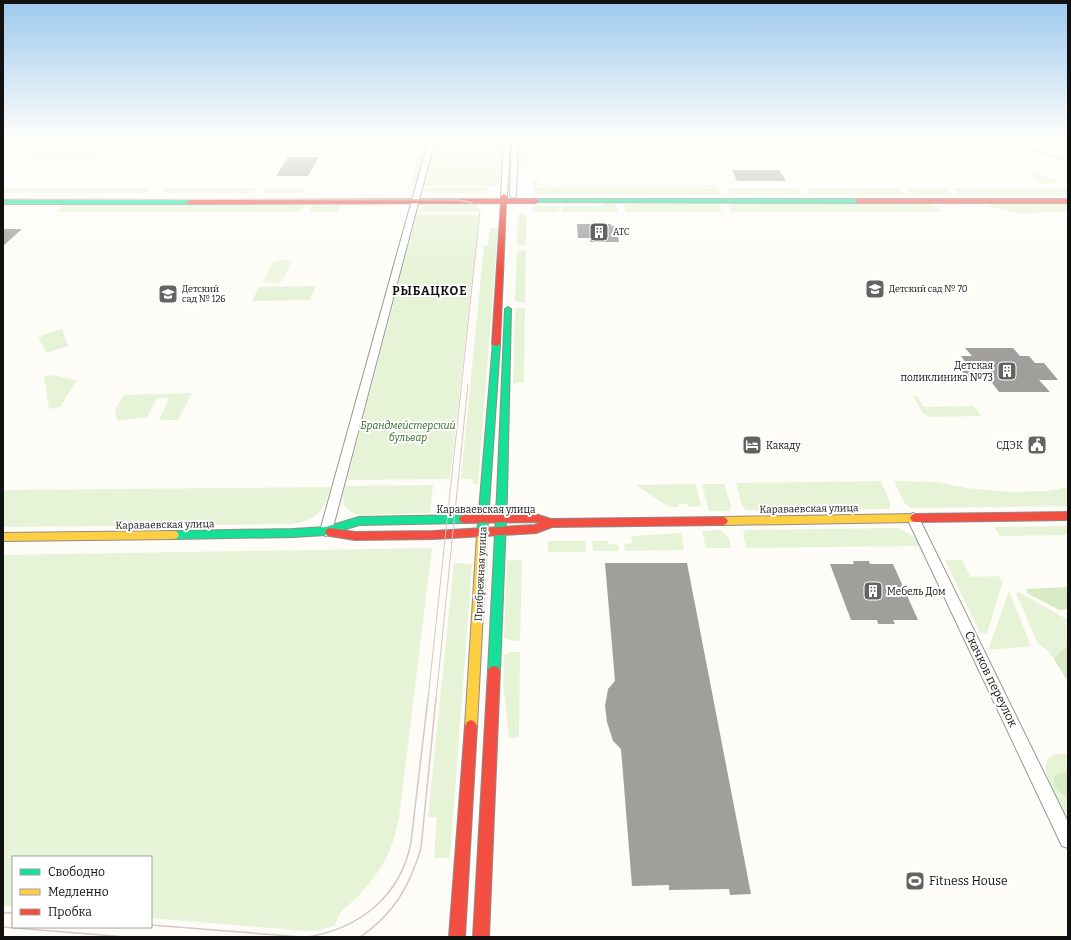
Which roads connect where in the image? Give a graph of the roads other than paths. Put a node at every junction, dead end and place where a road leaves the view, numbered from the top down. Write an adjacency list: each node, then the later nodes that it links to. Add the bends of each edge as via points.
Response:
1 (420, 183): 6 (street)
2 (509, 183): 7 (street, Прибрежная улица)
3 (511, 183): 7 (street, Прибрежная улица)
4 (3, 195): 6 (main road)
5 (1068, 197): 7 (main road)
6 (416, 199): 7 (main road); 9 (main road); 16 (street)
7 (510, 201): 8 (main road); 13 (main road, Прибрежная улица)
8 (1068, 201)
9 (3, 202)
10 (509, 299): 14 (main road, Прибрежная улица)
11 (1068, 516): 12 (main road, Караваевская улица)
12 (914, 518): 15 (main road, Караваевская улица); 20 (street, Скачков переулок)
13 (482, 519): 14 (main road, Караваевская улица); 16 (main road, Караваевская улица, via 360,522); 18 (main road, Прибрежная улица)
14 (501, 519): 15 (main road, Караваевская улица, via 535,518); 17 (main road, Прибрежная улица)
15 (551, 523): 17 (main road, Караваевская улица, via 536,529)
16 (326, 531): 18 (main road, Караваевская улица, via 355,536); 19 (main road, Караваевская улица)
17 (500, 531): 18 (main road, Караваевская улица); 22 (main road, Прибрежная улица)
18 (481, 532): 21 (main road, Прибрежная улица)
19 (3, 537)
20 (1068, 840)
21 (457, 937)
22 (481, 937)

